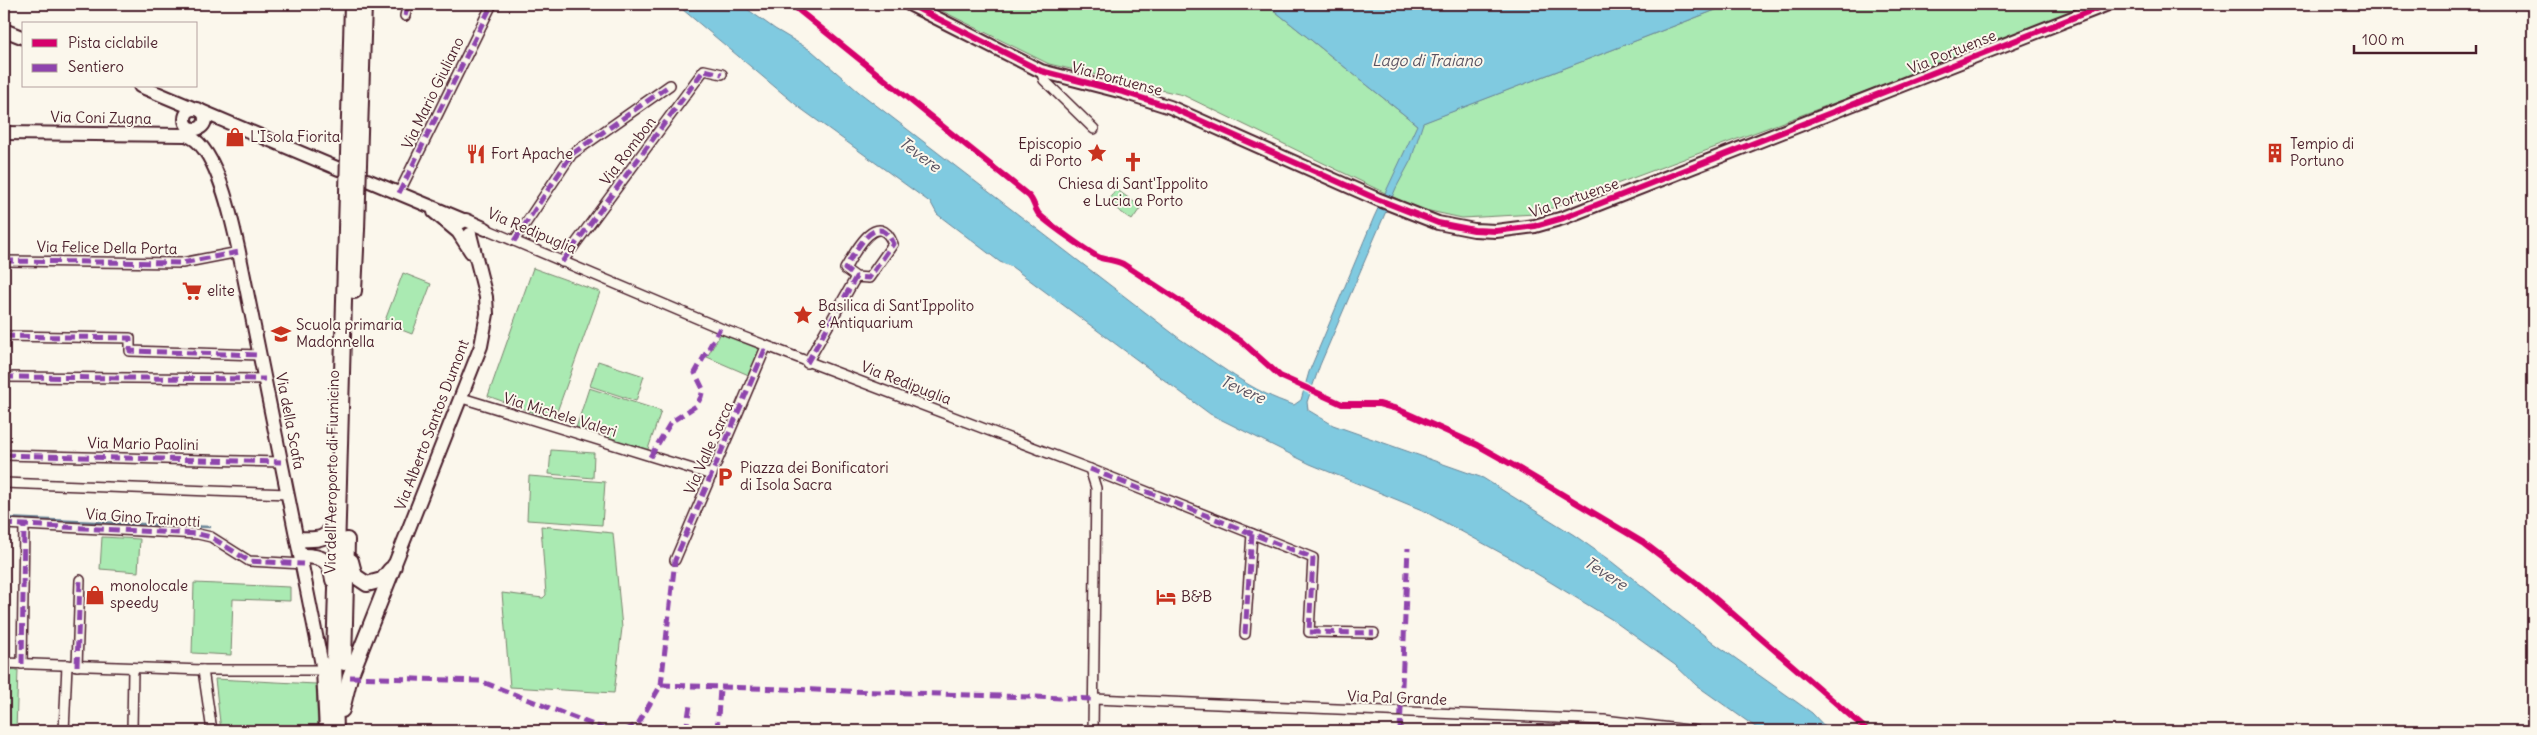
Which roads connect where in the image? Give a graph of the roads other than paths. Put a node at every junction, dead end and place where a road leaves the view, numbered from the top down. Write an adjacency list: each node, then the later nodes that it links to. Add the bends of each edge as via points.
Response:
1 (352, 4): 26 (main road, Via dell'Aeroporto di Fiumicino, bridge)
2 (364, 4): 26 (main road, Via dell'Aeroporto di Fiumicino, bridge)
3 (408, 4): 7 (street)
4 (492, 4): 25 (street, Via Mario Giuliano)
5 (909, 4): 10 (street, Via Portuense)
6 (2108, 4): 10 (street, Via Portuense, via 1549,223 1523,229 1474,230 1438,223 1170,107)
7 (405, 16)
8 (4, 30): 9 (street)
9 (22, 37)
10 (1041, 71): 19 (street, via 1044,80)
11 (722, 74): 32 (street, Via Rombon, via 704,70)
12 (670, 85): 29 (street, via 572,154)
13 (145, 88): 14 (street)
14 (169, 98): 15 (street); 16 (street)
15 (198, 110): 16 (street, via 187,112); 17 (street); 18 (street, via 205,118)
16 (186, 120): 18 (street, via 191,127); 21 (street)
17 (223, 122): 18 (street); 23 (street)
18 (202, 126): 22 (street)
19 (1094, 129)
20 (4, 133): 21 (street, Via Coni Zugna)
21 (180, 135): 22 (street, Via Coni Zugna)
22 (197, 141): 30 (street, Via della Scafa, via 225,195)
23 (338, 169)
24 (366, 180): 25 (street)
25 (399, 194): 27 (street, via 426,204)
26 (351, 229): 47 (main road, Via dell'Aeroporto di Fiumicino); 51 (main road, Via dell'Aeroporto di Fiumicino)
27 (465, 229): 28 (street); 40 (street, Via Alberto Santos Dumont, via 483,280 487,314 481,346)
28 (486, 229): 29 (street, Via Redipuglia)
29 (514, 241): 32 (street, Via Redipuglia)
30 (239, 252): 31 (street, Via Felice Della Porta, via 182,263); 36 (street, Via della Scafa)
31 (4, 261)
32 (562, 262): 35 (street, Via Redipuglia)
33 (856, 277): 33 (street, via 869,278 894,244 890,236 879,230 866,236 846,269); 37 (street)
34 (4, 336): 36 (street, via 130,338 130,351)
35 (766, 347): 37 (street, Via Redipuglia); 44 (street, Via Valle Sarca)
36 (260, 355): 39 (street, Via della Scafa)
37 (807, 363): 43 (street, Via Redipuglia)
38 (4, 377): 39 (street)
39 (265, 379): 42 (street, Via della Scafa)
40 (462, 398): 44 (street, Via Michele Valeri); 55 (street, Via Alberto Santos Dumont)
41 (4, 455): 42 (street, Via Mario Paolini)
42 (281, 462): 46 (street, Via della Scafa)
43 (1090, 469): 50 (street, Via Redipuglia); 67 (street, via 1096,488)
44 (712, 474): 54 (street, Via Valle Sarca)
45 (4, 483): 46 (street)
46 (288, 494): 52 (street, Via della Scafa)
47 (339, 497): 52 (main road, via 329,534 320,540); 57 (main road, Via dell'Aeroporto di Fiumicino)
48 (4, 524): 49 (street, Via Gino Trainotti)
49 (24, 525): 53 (street, Via Gino Trainotti, via 198,534 211,537 249,561); 61 (street)
50 (1252, 534): 58 (street, Via Redipuglia, via 1313,558 1310,632); 59 (street)
51 (347, 538): 55 (main road, via 353,573 361,581 371,584 382,580); 68 (main road, Via dell'Aeroporto di Fiumicino)
52 (298, 539): 53 (street, Via della Scafa)
53 (302, 560): 57 (main road, via 318,556 325,558 331,569); 66 (street, Via della Scafa)
54 (675, 560)
55 (394, 566): 68 (main road, via 350,677)
56 (80, 580): 63 (street)
57 (336, 601): 73 (main road, Via dell'Aeroporto di Fiumicino)
58 (1374, 633)
59 (1245, 634)
60 (4, 663): 61 (street)
61 (22, 664): 62 (street)
62 (67, 665): 63 (street); 69 (street)
63 (77, 666): 64 (street)
64 (133, 668): 65 (street); 70 (street)
65 (203, 670): 66 (street); 71 (street)
66 (323, 670): 72 (street, Via della Scafa)
67 (1094, 699): 75 (street); 76 (street, Via Pal Grande, via 1604,720)
68 (342, 710): 74 (main road, Via dell'Aeroporto di Fiumicino)
69 (64, 731)
70 (132, 731)
71 (212, 731)
72 (326, 731)
73 (336, 731)
74 (341, 731)
75 (1093, 731)
76 (1697, 731)

